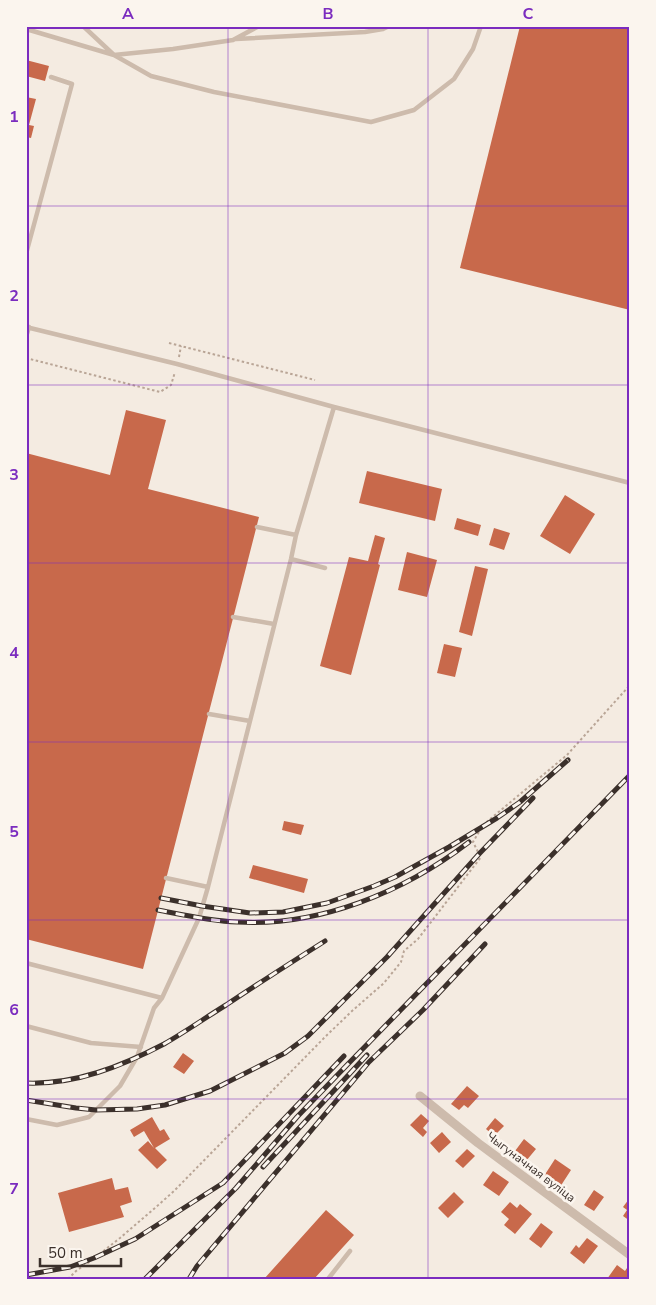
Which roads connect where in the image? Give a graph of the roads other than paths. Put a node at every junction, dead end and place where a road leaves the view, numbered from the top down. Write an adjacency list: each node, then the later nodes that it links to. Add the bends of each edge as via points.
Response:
1 (83, 26): 7 (lane)
2 (259, 26): 6 (lane)
3 (389, 26): 6 (lane, via 365,32)
4 (480, 26): 7 (lane, via 473,49 454,79 414,110 371,122 214,92 150,76)
5 (26, 29): 7 (lane)
6 (233, 40): 7 (lane)
7 (114, 55)
8 (51, 77): 9 (lane, via 72,84)
9 (26, 254)
10 (27, 327): 11 (lane); 12 (lane)
11 (26, 337)
12 (334, 407): 13 (lane); 15 (lane)
13 (630, 483)
14 (256, 527): 15 (lane)
15 (296, 535): 16 (lane)
16 (291, 559): 17 (lane); 19 (lane)
17 (326, 568)
18 (234, 617): 19 (lane)
19 (274, 624): 21 (lane)
20 (209, 714): 21 (lane)
21 (250, 722): 23 (lane)
22 (166, 878): 23 (lane)
23 (208, 887): 25 (lane, via 199,918)
24 (26, 964): 25 (lane)
25 (162, 998): 27 (lane, via 154,1008)
26 (26, 1026): 27 (lane, via 91,1043)
27 (141, 1047): 29 (lane, via 120,1086 89,1117 57,1125)
28 (420, 1096): 31 (street, Чыгуначная вуліца)
29 (26, 1119)
30 (350, 1251): 32 (lane)
31 (630, 1255)
32 (328, 1279)

